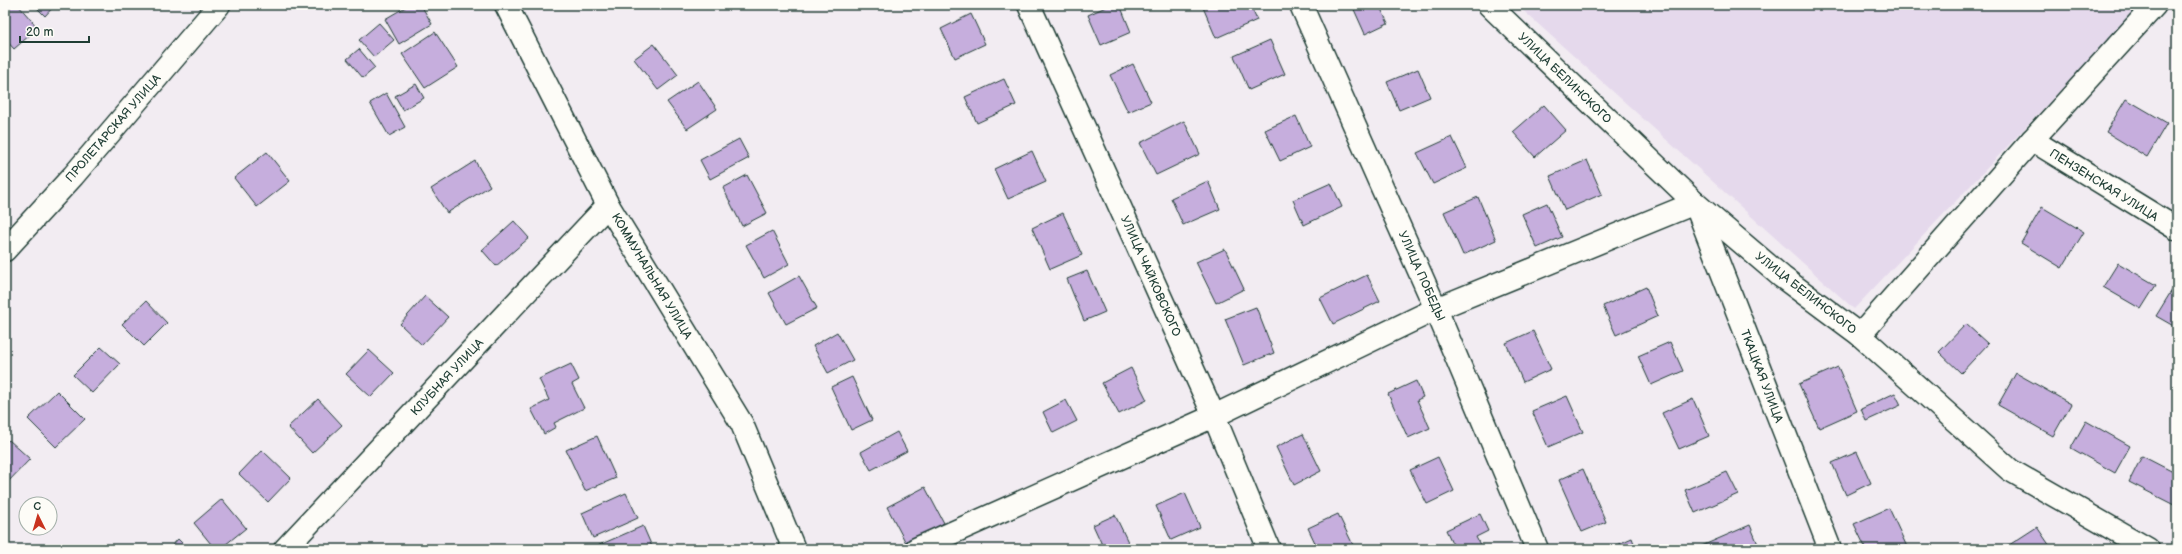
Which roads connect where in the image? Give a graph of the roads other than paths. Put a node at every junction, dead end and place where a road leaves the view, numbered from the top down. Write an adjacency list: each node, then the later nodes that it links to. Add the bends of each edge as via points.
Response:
1 (219, 5): 11 (street, ПРОЛЕТАРСКАЯ УЛИЦА, via 73,176)
2 (506, 5): 9 (street, КОММУНАЛЬНАЯ УЛИЦА)
3 (1029, 5): 14 (street, УЛИЦА ЧАЙКОВСКОГО)
4 (1301, 5): 12 (street, УЛИЦА ПОБЕДЫ)
5 (1489, 5): 8 (street, УЛИЦА БЕЛИНСКОГО)
6 (2155, 5): 7 (street)
7 (2032, 140): 10 (street, ПЕНЗЕНСКАЯ УЛИЦА); 13 (street)
8 (1695, 203): 12 (street); 13 (street, УЛИЦА БЕЛИНСКОГО, via 1782,277); 20 (street, ТКАЦКАЯ УЛИЦА)
9 (608, 204): 15 (street, КЛУБНАЯ УЛИЦА); 16 (street, КОММУНАЛЬНАЯ УЛИЦА, via 742,424)
10 (2177, 229)
11 (5, 250)
12 (1436, 309): 14 (street); 19 (street, УЛИЦА ПОБЕДЫ)
13 (1860, 335): 21 (street, УЛИЦА БЕЛИНСКОГО, via 2010,470)
14 (1214, 416): 17 (street); 18 (street, УЛИЦА ЧАЙКОВСКОГО)
15 (285, 549)
16 (794, 549)
17 (916, 549)
18 (1269, 549)
19 (1537, 549)
20 (1830, 549)
21 (2148, 549)

